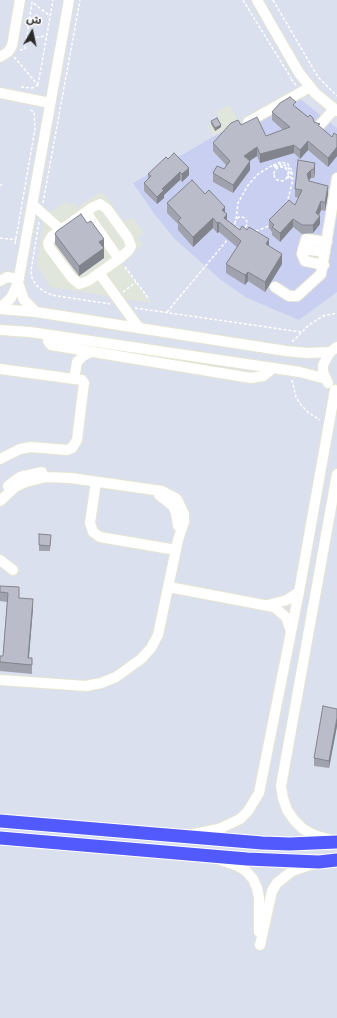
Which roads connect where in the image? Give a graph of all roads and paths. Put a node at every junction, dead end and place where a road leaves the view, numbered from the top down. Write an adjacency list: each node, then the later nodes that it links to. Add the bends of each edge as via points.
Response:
1 (20, 0): 12 (street, via 12,46)
2 (53, 0): 7 (path)
3 (69, 0): 17 (street)
4 (244, 0): 13 (path)
5 (257, 0): 14 (street, via 293,63)
6 (273, 0): 16 (path, via 318,77)
7 (50, 16): 8 (path); 9 (path, via 32,2)
8 (47, 36): 9 (path); 11 (path, via 38,85)
9 (26, 39): 10 (path, via 25,49)
10 (16, 51)
11 (13, 56)
12 (0, 57)
13 (291, 78)
14 (310, 87): 19 (street); 20 (street)
15 (0, 93): 17 (street)
16 (337, 96)
17 (50, 103): 25 (street)
18 (27, 107): 37 (path, via 34,112 36,129)
19 (335, 110): 21 (street)
20 (248, 122)
21 (319, 126)
22 (275, 167): 23 (path, via 286,168); 23 (path, via 276,179 281,181); 23 (path, via 280,162 288,164 292,171); 28 (path, via 258,174 244,190 238,203)
23 (289, 178): 26 (path, via 292,186)
24 (337, 178): 29 (street, via 332,188)
25 (33, 205): 32 (street); 44 (street)
26 (286, 205)
27 (86, 212): 32 (street); 40 (street); 40 (street, via 100,204 107,209 130,242 129,250)
28 (236, 219): 31 (path, via 234,224 237,228); 31 (path, via 245,219 247,224)
29 (334, 219): 36 (street)
30 (271, 225): 34 (path)
31 (244, 228): 33 (path)
32 (60, 230): 42 (street, via 49,239 49,247 75,282 84,283)
33 (248, 230)
34 (252, 231)
35 (228, 239): 51 (path)
36 (327, 242): 38 (street, via 308,238 304,241); 39 (street)
37 (14, 247)
38 (303, 249): 39 (street); 41 (street, via 302,257 305,261)
39 (325, 252): 41 (street)
40 (120, 258): 42 (street); 45 (path)
41 (324, 265): 46 (street, via 318,278 296,296 289,296)
42 (99, 273): 47 (street)
43 (0, 281): 44 (street, via 7,277)
44 (19, 281): 49 (street, via 11,298); 50 (street, via 24,300)
45 (136, 282): 47 (path); 48 (path)
46 (275, 287)
47 (116, 297): 53 (street)
48 (149, 299)
49 (0, 309): 50 (street)
50 (36, 312): 53 (street)
51 (167, 312)
52 (337, 313): 58 (path, via 323,316 309,325)
53 (140, 328): 58 (street)
54 (0, 330): 55 (street)
55 (48, 335): 56 (street, via 51,345); 61 (street)
56 (67, 348): 59 (street); 60 (street)
57 (333, 349): 58 (street, via 308,353); 65 (street, via 323,365)
58 (286, 351)
59 (91, 352): 60 (street); 61 (street, via 255,378 263,376)
60 (77, 362): 64 (street)
61 (273, 368): 63 (street)
62 (0, 369): 64 (street)
63 (288, 370): 65 (street); 67 (path, via 287,378 292,379 296,397 302,405 321,421)
64 (74, 379): 68 (street, via 82,380 84,383 75,444 67,450 31,447 20,449)
65 (326, 379): 66 (street)
66 (336, 390): 67 (street)
67 (330, 423): 76 (street)
68 (0, 459)
69 (337, 474): 83 (street, via 281,786 287,810 303,829)
70 (96, 482): 71 (street, via 45,472 28,474 12,482); 72 (street, via 170,494 181,506 184,522); 72 (street, via 90,524 93,532 100,537)
71 (0, 499)
72 (177, 545): 75 (street)
73 (0, 560): 74 (street)
74 (13, 570)
75 (169, 587): 77 (street); 79 (street, via 158,635 151,648 141,660 116,677 86,686)
76 (299, 592): 77 (street, via 287,600); 78 (street)
77 (267, 605): 78 (street, via 280,611)
78 (291, 631): 81 (street, via 262,783 254,803 248,812 230,825)
79 (0, 680)
80 (0, 821): 81 (main road)
81 (183, 836): 83 (main road, via 290,844)
82 (0, 838): 84 (main road)
83 (337, 842)
84 (210, 857): 86 (main road); 86 (street, via 238,866 253,879 257,888 260,940 272,891 277,882 292,871)
85 (337, 860): 86 (main road)
86 (319, 862)

